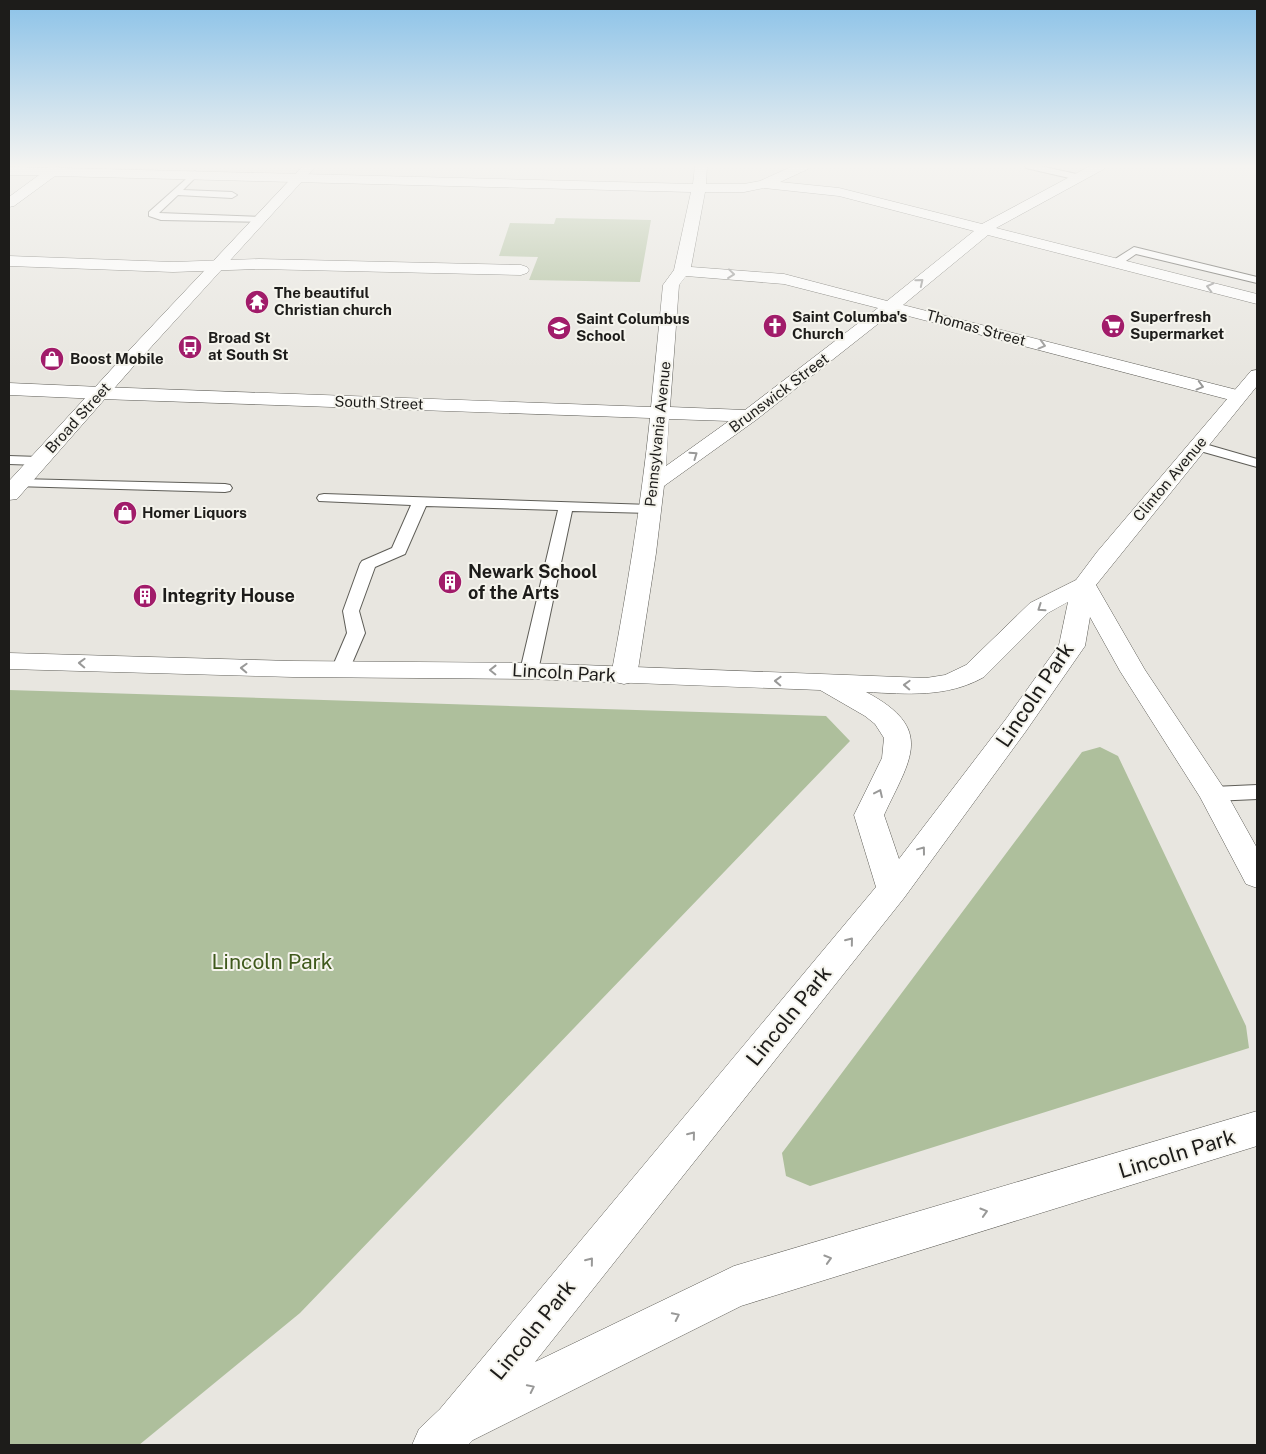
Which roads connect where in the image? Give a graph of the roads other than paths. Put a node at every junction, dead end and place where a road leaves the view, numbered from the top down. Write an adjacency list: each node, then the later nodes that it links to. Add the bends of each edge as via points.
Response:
1 (249, 234): 7 (street, Broad Street)
2 (690, 234): 9 (street, Pennsylvania Avenue)
3 (980, 234): 12 (street, Brunswick Street, one-way to 3)
4 (1000, 234): 6 (street)
5 (9, 261): 7 (street)
6 (1116, 263): 10 (lane, via 1134,250); 11 (street, one-way to 6)
7 (220, 266): 8 (street, via 259,264); 15 (street, Broad Street)
8 (521, 270)
9 (682, 271): 12 (street, Thomas Street, one-way to 12, via 784,279); 17 (street, Pennsylvania Avenue, via 671,285)
10 (1257, 280)
11 (1257, 299)
12 (891, 306): 16 (street, Thomas Street, one-way to 16); 18 (street, Brunswick Street)
13 (1257, 375): 16 (street, Clinton Avenue)
14 (9, 388): 15 (street, South Street)
15 (101, 393): 17 (street, South Street); 22 (street, Broad Street)
16 (1238, 396): 19 (street, Clinton Avenue)
17 (660, 413): 18 (street, South Street); 23 (street, Pennsylvania Avenue)
18 (749, 416): 23 (street, Brunswick Street, one-way to 18)
19 (1198, 446): 21 (lane); 29 (street, Clinton Avenue)
20 (9, 460): 22 (lane)
21 (1257, 463)
22 (21, 477): 24 (lane)
23 (654, 484): 28 (street, Pennsylvania Avenue)
24 (225, 488)
25 (324, 498): 26 (lane)
26 (421, 501): 27 (lane); 31 (lane, via 399,551 368,564 350,611 356,632)
27 (566, 506): 28 (lane); 32 (lane)
28 (650, 509): 33 (street, Pennsylvania Avenue)
29 (1084, 585): 34 (street, Lincoln Park, one-way to 34, via 1039,608 975,672 964,678 926,686); 36 (street, via 1133,672); 38 (street, Lincoln Park, one-way to 29, via 1072,646)
30 (9, 661): 31 (street, Lincoln Park, one-way to 30)
31 (341, 668): 32 (street, Lincoln Park, one-way to 31)
32 (529, 670): 33 (street, Lincoln Park)
33 (624, 676): 34 (street, Lincoln Park, one-way to 33)
34 (826, 683): 38 (street, one-way to 34, via 869,814 898,751 896,735 883,716)
35 (1257, 792): 36 (lane)
36 (1213, 794): 37 (street)
37 (1257, 876)
38 (893, 889): 40 (street, Lincoln Park, one-way to 38)
39 (1257, 1129): 40 (street, Lincoln Park, one-way to 39, via 734,1287)
40 (445, 1435)

